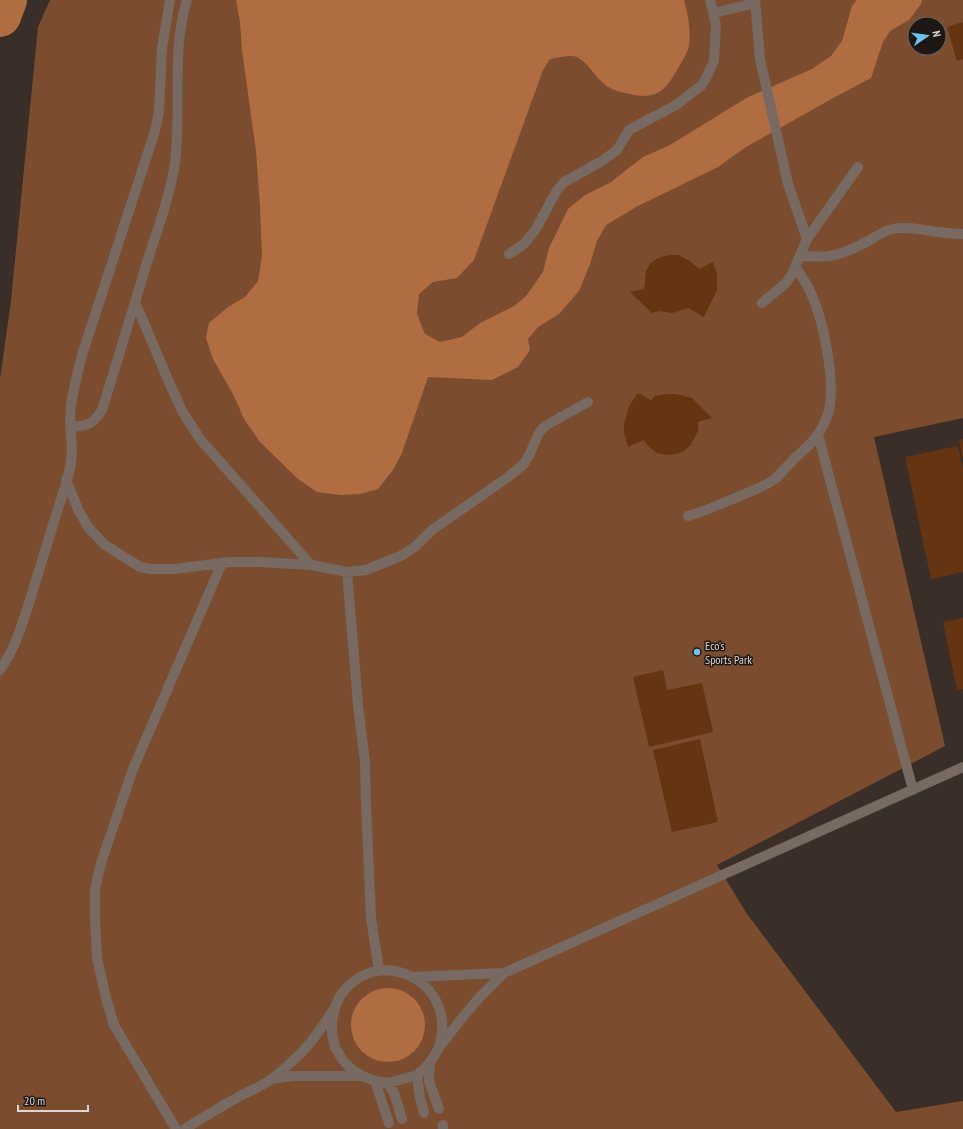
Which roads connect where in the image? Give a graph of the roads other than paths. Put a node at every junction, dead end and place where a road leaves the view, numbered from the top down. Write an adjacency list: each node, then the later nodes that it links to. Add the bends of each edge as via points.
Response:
1 (170, 0): 15 (lane, via 162,48 159,111 155,131 82,355 70,406)
2 (187, 0): 12 (lane, via 181,28 178,64 177,148 174,171)
3 (710, 0): 5 (lane)
4 (755, 2): 5 (lane); 8 (lane, via 760,60 792,198)
5 (714, 13): 9 (lane, via 714,61 702,85 676,105 629,130 617,150 564,182 536,229 524,244)
6 (858, 167): 8 (lane)
7 (963, 234): 10 (lane, via 910,228 893,229 830,257)
8 (807, 238): 10 (lane)
9 (509, 254)
10 (800, 255): 11 (lane)
11 (795, 267): 13 (lane, via 786,283); 16 (lane, via 804,278 816,302 828,355 828,413)
12 (135, 302): 15 (lane, via 102,410 90,424); 20 (lane, via 182,411 200,439)
13 (762, 303)
14 (588, 402): 21 (lane, via 545,426 524,464 432,530 416,546 403,555 366,570)
15 (70, 427): 17 (lane, via 72,450)
16 (818, 435): 18 (lane, via 810,446 774,479 704,512); 24 (lane)
17 (66, 480): 19 (lane, via 88,527 105,545 140,567 175,569); 22 (lane, via 18,635)
18 (688, 516)
19 (222, 563): 20 (lane); 40 (lane, via 133,769 101,863 95,889 98,958 114,1024)
20 (311, 565): 21 (lane)
21 (347, 572): 25 (lane, via 358,705 366,762 371,918)
22 (0, 670)
23 (963, 767): 24 (lane)
24 (913, 790): 26 (lane)
25 (379, 972): 27 (lane, via 386,970); 28 (lane, via 360,977 349,985)
26 (504, 973): 27 (lane); 29 (lane, via 478,999)
27 (412, 976): 29 (lane, via 424,984 439,1006 443,1033)
28 (335, 1008): 32 (lane, via 332,1021 335,1047 351,1069); 33 (lane, via 300,1055)
29 (440, 1046): 30 (lane)
30 (430, 1062): 31 (lane); 36 (lane, via 428,1081)
31 (417, 1075): 35 (lane); 37 (lane)
32 (362, 1076): 33 (lane, via 293,1076); 34 (lane)
33 (271, 1079): 41 (lane)
34 (375, 1081): 35 (lane); 39 (lane)
35 (388, 1083): 38 (lane)
36 (438, 1109)
37 (424, 1113)
38 (402, 1119)
39 (389, 1123)
40 (176, 1129)
41 (185, 1129)

